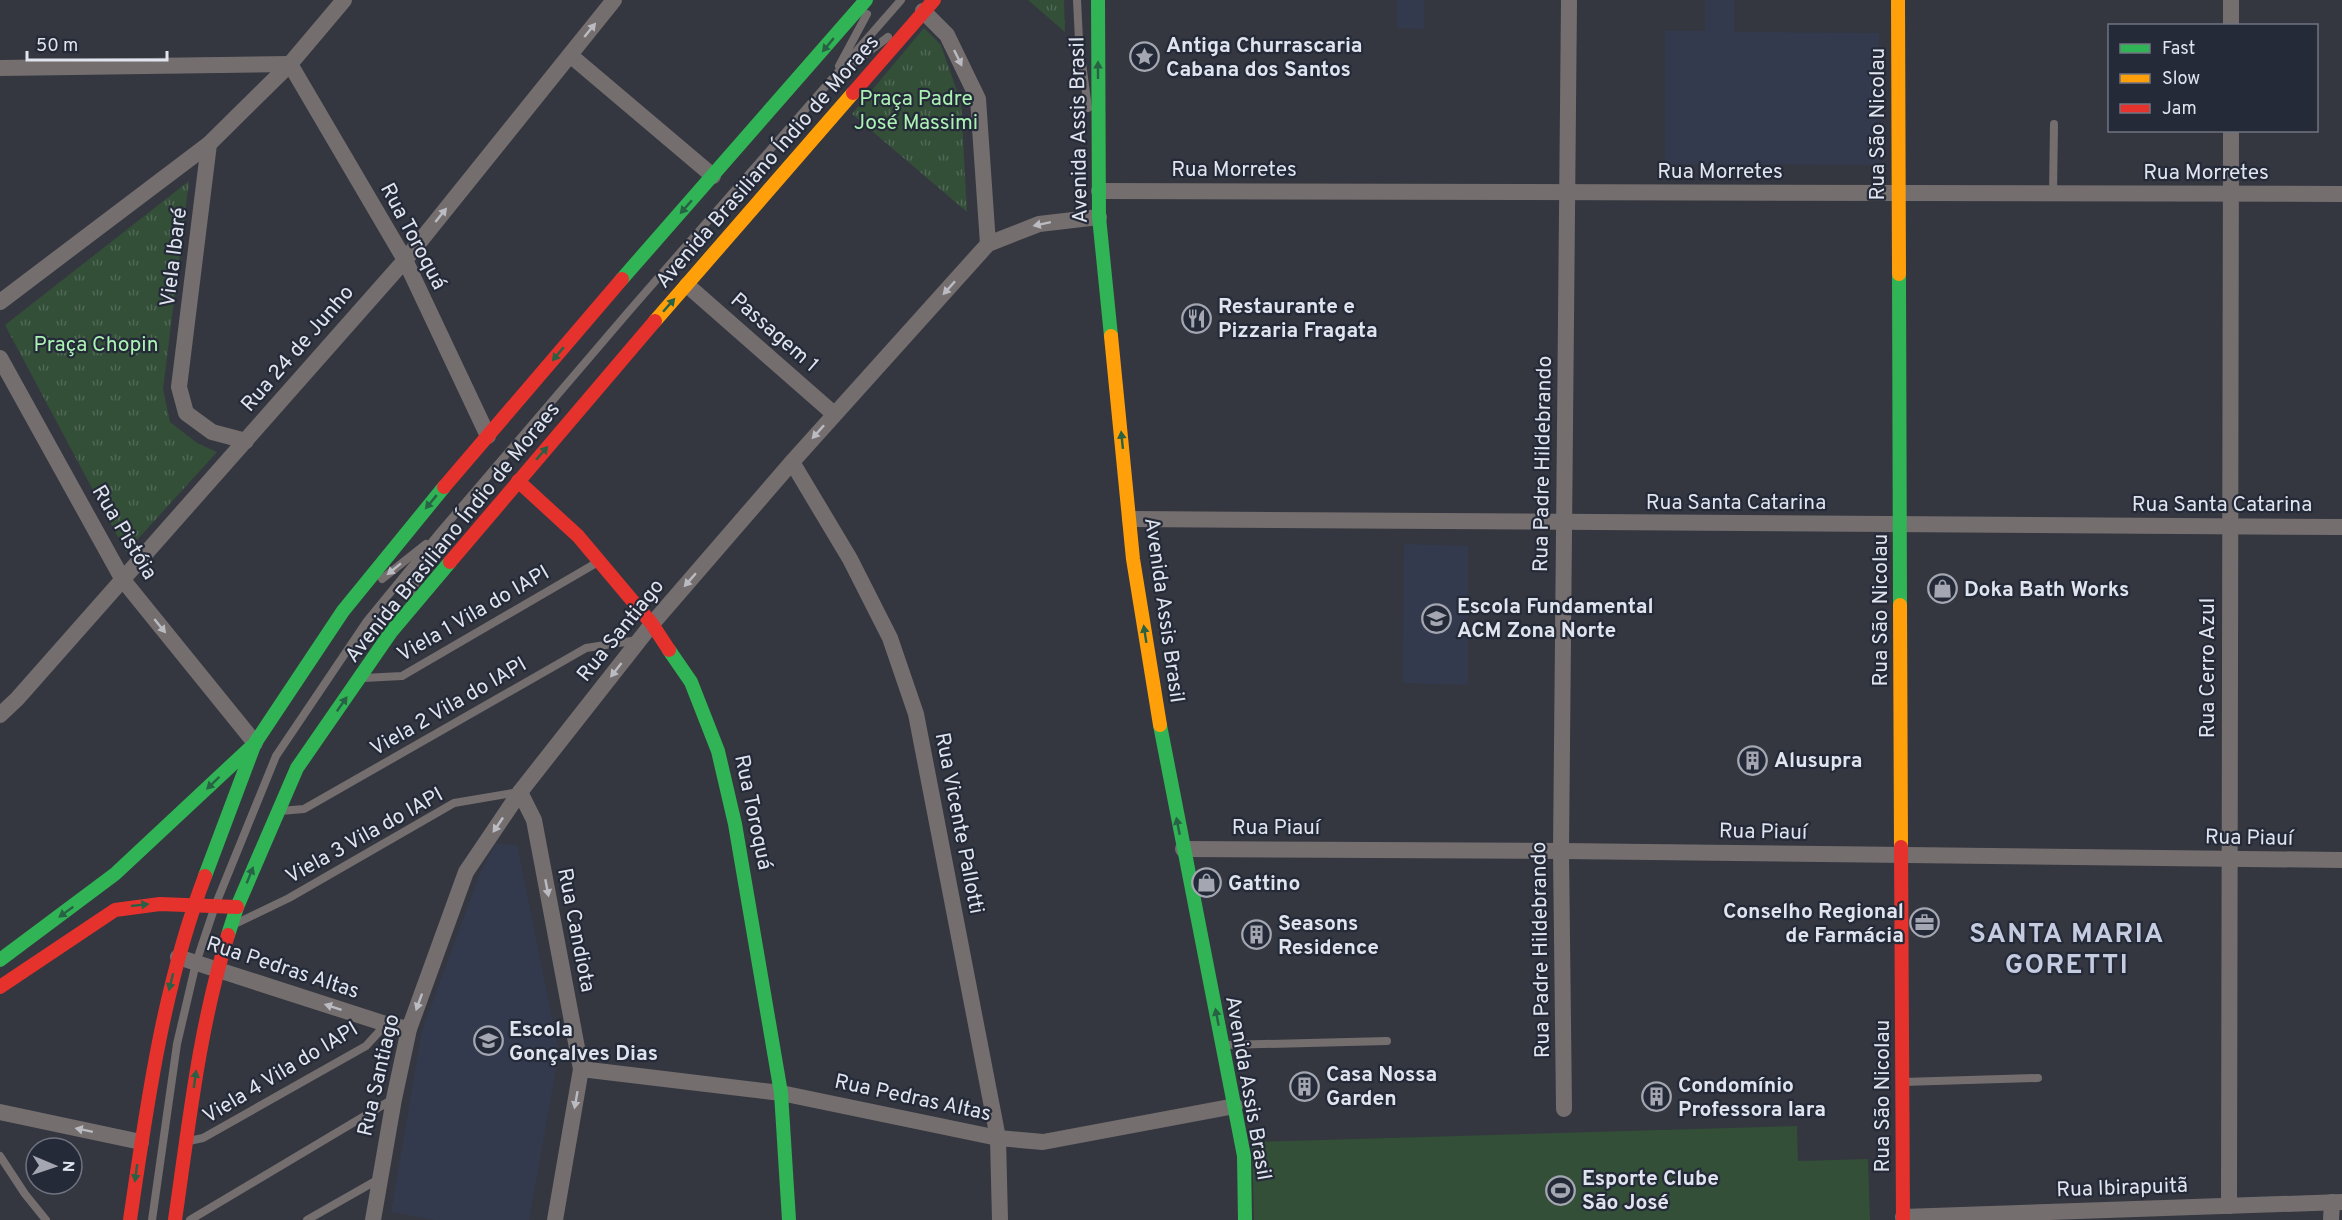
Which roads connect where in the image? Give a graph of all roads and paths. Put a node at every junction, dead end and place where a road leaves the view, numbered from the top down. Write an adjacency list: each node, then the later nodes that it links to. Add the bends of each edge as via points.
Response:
1 (344, 0): 14 (street)
2 (614, 0): 13 (street, Rua 24 de Junho, one-way to 2)
3 (866, 0): 21 (main road, Avenida Brasiliano Índio de Moraes, one-way to 21)
4 (874, 0): 16 (lane)
5 (901, 0): 16 (lane)
6 (1077, 0): 23 (lane)
7 (1098, 0): 23 (main road, Avenida Assis Brasil, one-way to 7)
8 (1569, 0): 24 (street, Rua Padre Hildebrando)
9 (1898, 0): 25 (main road, Rua São Nicolau)
10 (2231, 0): 12 (street)
11 (929, 6): 16 (lane); 30 (street, one-way to 30, via 978,99); 32 (main road, Avenida Brasiliano Índio de Moraes)
12 (2231, 24)
13 (570, 55): 21 (street); 31 (street, Rua 24 de Junho, one-way to 13)
14 (290, 64): 15 (street); 19 (street); 31 (street, Rua Toroquá)
15 (0, 68)
16 (833, 78): 45 (lane)
17 (2054, 124): 26 (lane)
18 (2231, 132): 28 (street, Rua Cerro Azul)
19 (209, 144): 20 (street); 22 (street, Viela Ibaré)
20 (181, 166): 22 (street, Viela Ibaré); 33 (street)
21 (713, 176): 36 (main road, Avenida Brasiliano Índio de Moraes, one-way to 36)
22 (204, 183): 37 (street, Viela Ibaré, via 179,387 186,413 212,432)
23 (1099, 191): 24 (street, Rua Morretes); 29 (main road, Avenida Assis Brasil)
24 (1568, 193): 25 (street, Rua Morretes); 41 (street, Rua Padre Hildebrando)
25 (1899, 194): 26 (street, Rua Morretes); 42 (main road, Rua São Nicolau)
26 (2053, 194): 28 (street, Rua Morretes)
27 (2342, 194): 28 (street, Rua Morretes)
28 (2230, 195): 43 (street, Rua Cerro Azul)
29 (1099, 217): 30 (street, Rua Santiago, one-way to 30, via 1039,224); 40 (main road, Avenida Assis Brasil, one-way to 29)
30 (988, 244): 35 (street, Rua Santiago, one-way to 35)
31 (405, 260): 36 (street, Rua Toroquá); 37 (street, Rua 24 de Junho)
32 (687, 285): 35 (street, Passagem 1); 39 (main road, Avenida Brasiliano Índio de Moraes, one-way to 32)
33 (0, 302)
34 (0, 358): 47 (street, Rua Pistóia)
35 (834, 414): 38 (street, Rua Santiago, one-way to 38)
36 (488, 436): 48 (main road, Avenida Brasiliano Índio de Moraes, one-way to 48)
37 (246, 441): 47 (street, Rua 24 de Junho)
38 (792, 462): 49 (street, Rua Santiago, one-way to 49); 83 (street, Rua Vicente Pallotti, via 850,559 890,638 916,714)
39 (518, 481): 46 (main road, Rua Toroquá, via 578,536); 50 (main road, Avenida Brasiliano Índio de Moraes)
40 (1130, 519): 41 (street, Rua Santa Catarina); 57 (main road, Avenida Assis Brasil, one-way to 40, via 1146,640)
41 (1564, 523): 42 (street, Rua Santa Catarina); 58 (street, Rua Padre Hildebrando)
42 (1900, 525): 43 (street, Rua Santa Catarina); 59 (main road, Rua São Nicolau)
43 (2230, 527): 44 (street, Rua Santa Catarina); 60 (street, Rua Cerro Azul)
44 (2342, 527)
45 (440, 532): 48 (lane, one-way to 48); 50 (lane); 63 (lane, via 367,621 276,756)
46 (599, 562): 49 (main road, Rua Toroquá); 52 (lane, Viela 1 Vila do IAPI, via 402,676)
47 (123, 580): 53 (street, Rua 24 de Junho); 54 (street, Rua Pistóia, one-way to 54)
48 (342, 610): 54 (main road, Avenida Brasiliano Índio de Moraes)
49 (652, 624): 51 (street, Rua Santiago); 78 (main road, Rua Toroquá, via 691,682 718,751 735,824)
50 (391, 632): 52 (main road, Avenida Brasiliano Índio de Moraes)
51 (640, 640): 55 (street, Rua Santiago, one-way to 55); 56 (lane, Viela 2 Vila do IAPI, via 586,648 304,809)
52 (360, 678): 56 (main road, Avenida Brasiliano Índio de Moraes, one-way to 52, via 297,768)
53 (0, 715)
54 (255, 743): 62 (main road, Avenida Brasiliano Índio de Moraes); 67 (main road, one-way to 67, via 140,853)
55 (520, 792): 65 (lane, Viela 3 Vila do IAPI, via 454,803 289,898); 72 (street, Rua Santiago, one-way to 72, via 466,872); 75 (street, Rua Candiota, one-way to 75, via 534,820)
56 (277, 811): 64 (main road, Avenida Brasiliano Índio de Moraes, one-way to 56)
57 (1183, 849): 58 (street, Rua Piauí); 74 (main road, Avenida Assis Brasil, one-way to 57)
58 (1561, 851): 59 (street, Rua Piauí); 81 (street, Rua Padre Hildebrando)
59 (1902, 856): 60 (street, Rua Piauí); 77 (main road, Rua São Nicolau)
60 (2229, 859): 61 (street, Rua Piauí); 89 (street, Rua Cerro Azul)
61 (2342, 861)
62 (194, 905): 63 (main road); 66 (main road, Avenida Brasiliano Índio de Moraes); 70 (main road, one-way to 62, via 115,910 132,905)
63 (214, 906): 64 (main road); 68 (lane)
64 (237, 907): 65 (main road, Avenida Brasiliano Índio de Moraes)
65 (231, 926): 69 (main road, Avenida Brasiliano Índio de Moraes)
66 (178, 957): 68 (street, Rua Pedras Altas); 84 (main road, Avenida Brasiliano Índio de Moraes, one-way to 84, via 154,1060)
67 (0, 960)
68 (196, 963): 69 (street, Rua Pedras Altas); 94 (lane, via 177,1044)
69 (217, 970): 71 (street, Rua Pedras Altas, one-way to 69); 85 (main road, Avenida Brasiliano Índio de Moraes, one-way to 69, via 200,1046)
70 (0, 987)
71 (386, 1024): 72 (street, Rua Pedras Altas); 85 (lane, Viela 4 Vila do IAPI, via 366,1046 203,1138)
72 (409, 1029): 79 (street, Rua Santiago)
73 (1387, 1041): 74 (lane)
74 (1222, 1045): 80 (main road, Avenida Assis Brasil)
75 (581, 1069): 78 (street, Rua Pedras Altas); 99 (street, Rua Candiota, one-way to 99)
76 (2038, 1078): 77 (lane)
77 (1903, 1082): 91 (main road, Rua São Nicolau)
78 (781, 1093): 83 (street, Rua Pedras Altas); 100 (main road, Rua Toroquá)
79 (394, 1099): 87 (street, Rua Santiago); 96 (lane)
80 (1234, 1106): 83 (street, Rua Pedras Altas, via 1042,1142); 102 (main road, Avenida Assis Brasil, via 1244,1156)
81 (1564, 1108)
82 (0, 1112): 84 (street, one-way to 82)
83 (998, 1138): 101 (street, Rua Vicente Pallotti)
84 (141, 1142): 93 (main road, Avenida Brasiliano Índio de Moraes, one-way to 93)
85 (186, 1142): 95 (main road, Avenida Brasiliano Índio de Moraes)
86 (0, 1156): 92 (lane)
87 (379, 1179): 97 (lane); 98 (street, Rua Santiago)
88 (2337, 1202): 89 (street, Rua Ibirapuitã); 103 (street)
89 (2229, 1206): 90 (street, Rua Ibirapuitã)
90 (2165, 1214): 91 (street, Rua Ibirapuitã)
91 (1903, 1219)
92 (46, 1220)
93 (130, 1220)
94 (152, 1220)
95 (175, 1220)
96 (190, 1220)
97 (308, 1220)
98 (373, 1220)
99 (555, 1220)
100 (789, 1220)
101 (1000, 1220)
102 (1245, 1220)
103 (2331, 1220)

